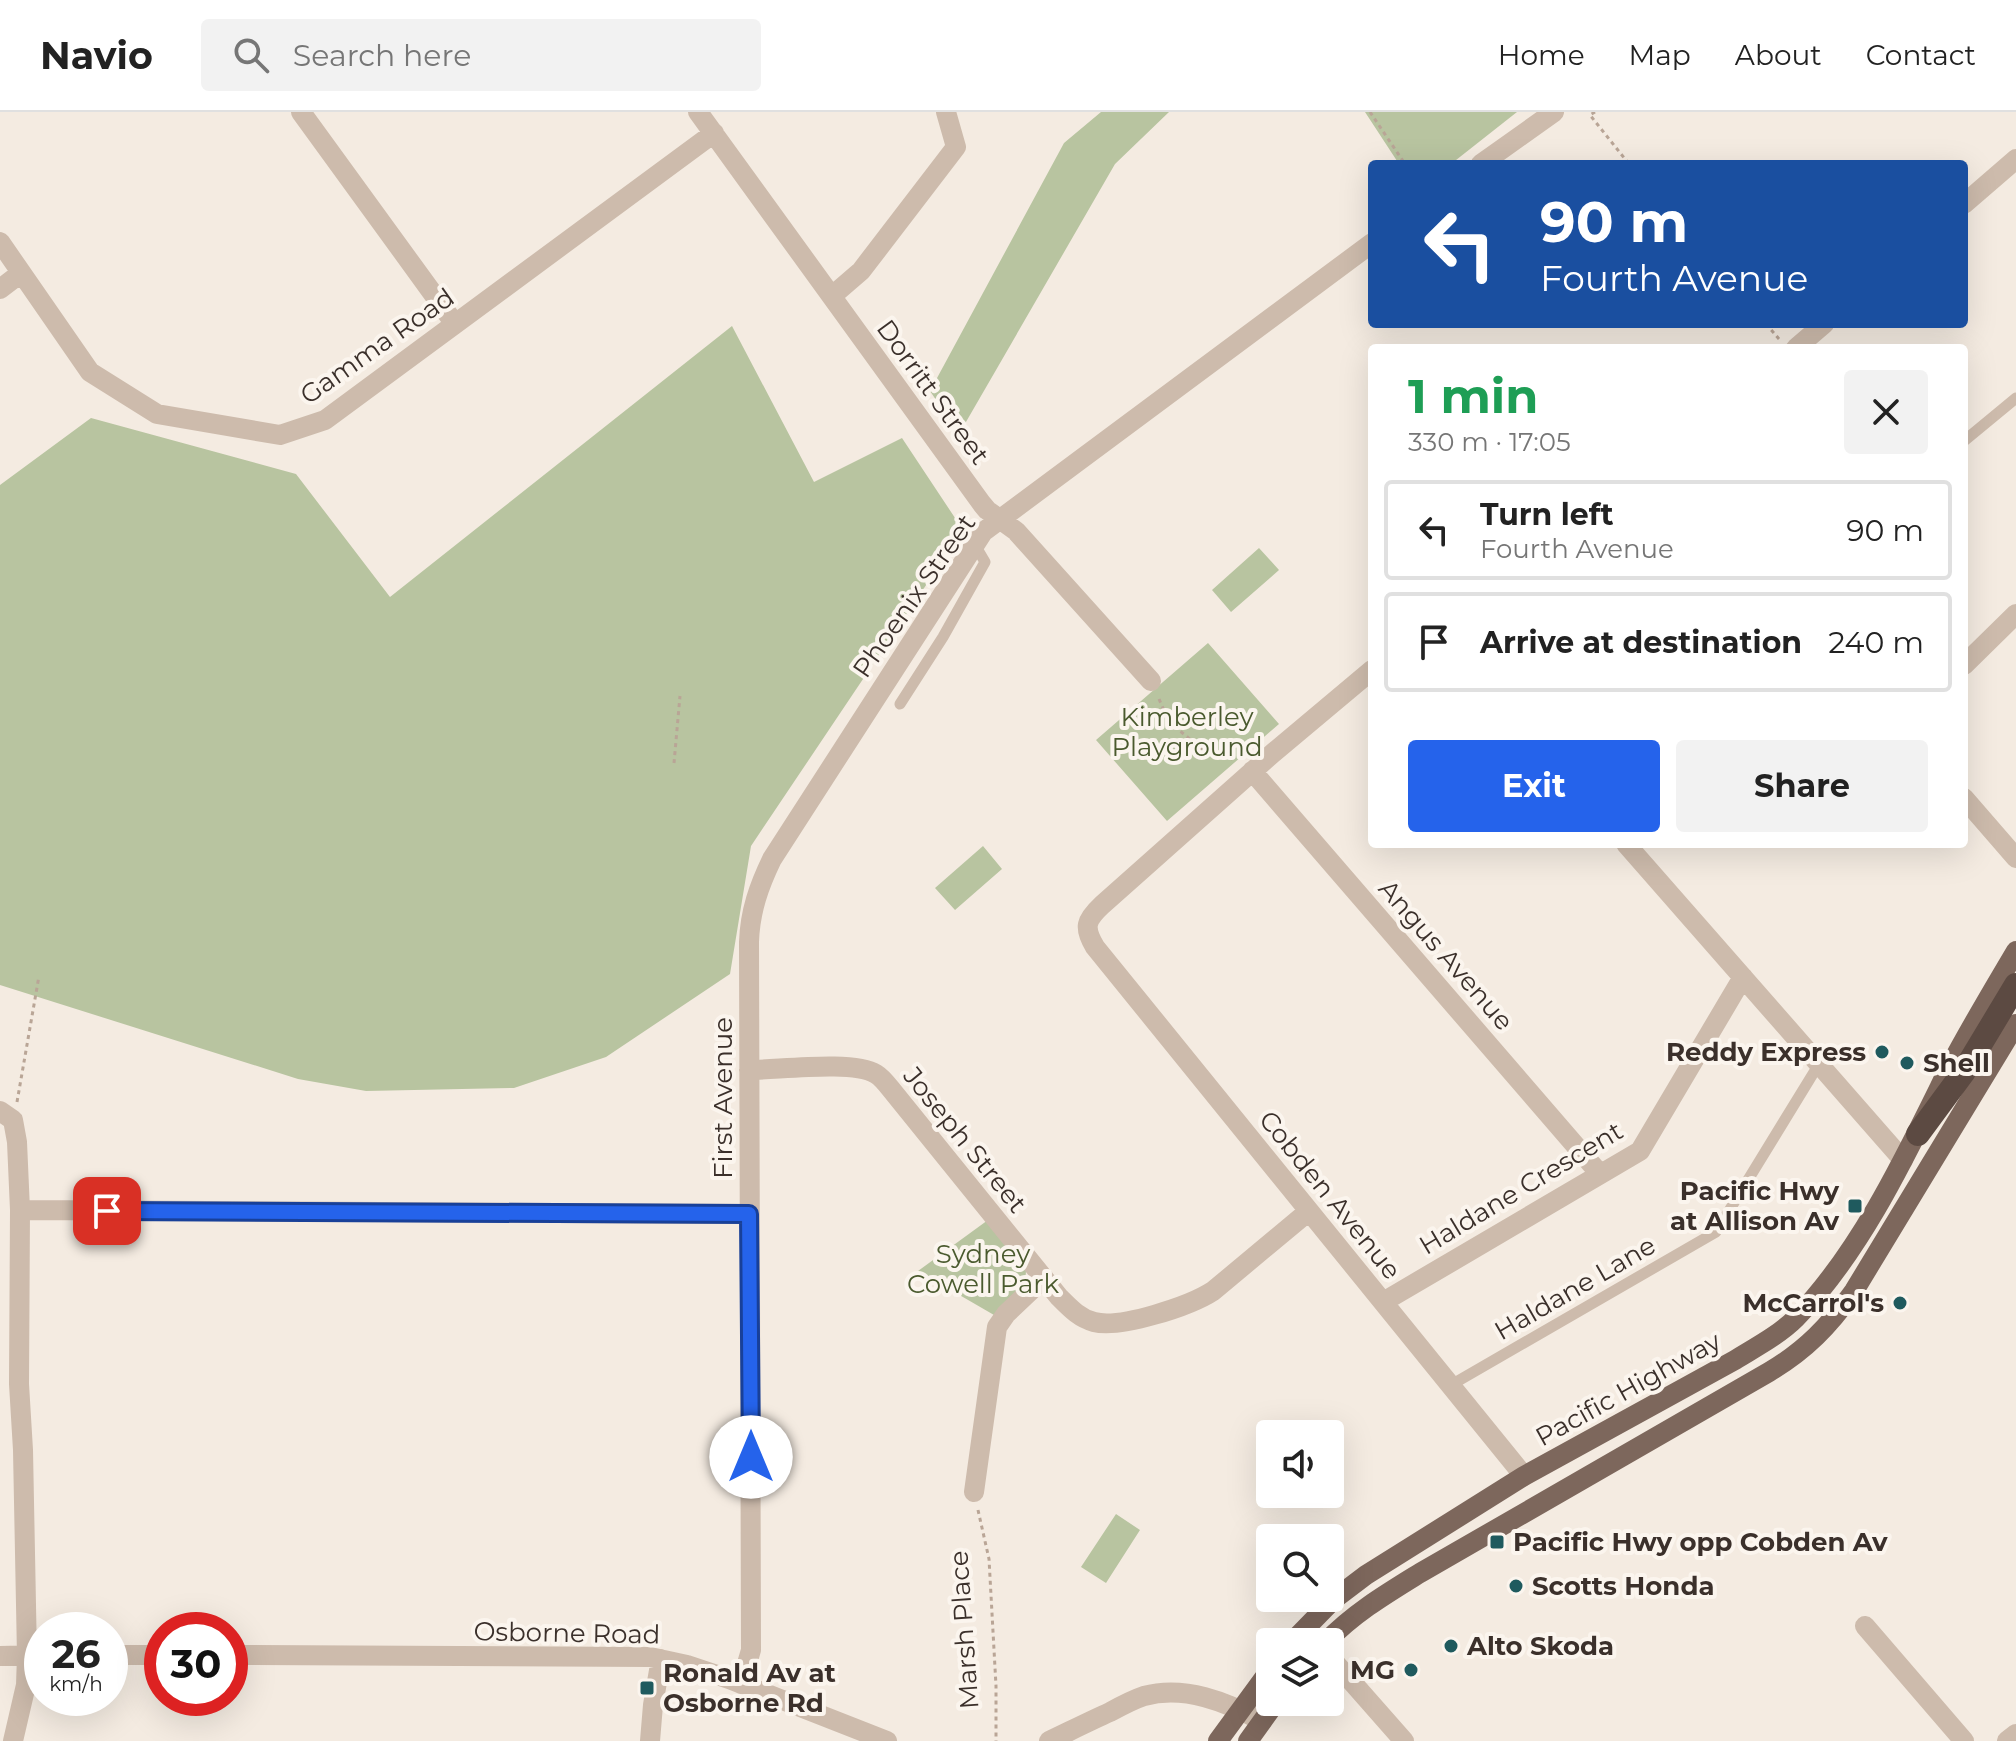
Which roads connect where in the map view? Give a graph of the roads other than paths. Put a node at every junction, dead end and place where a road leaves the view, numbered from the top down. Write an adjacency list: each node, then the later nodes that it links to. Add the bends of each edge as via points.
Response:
1 (301, 112): 14 (street)
2 (698, 112): 5 (street, Dorritt Street)
3 (946, 112): 13 (street, via 956,147 861,271)
4 (1554, 112): 7 (street)
5 (714, 133): 13 (street, Dorritt Street); 14 (street, Gamma Road)
6 (2016, 159): 8 (street)
7 (1487, 160)
8 (1968, 201)
9 (0, 242): 11 (street, Gamma Road)
10 (1368, 246): 19 (street, Phoenix Street)
11 (21, 273): 12 (street); 14 (street, Gamma Road, via 90,372 103,381 157,414 280,435 325,420)
12 (0, 289)
13 (832, 296): 19 (street, Dorritt Street, via 982,504)
14 (455, 324)
15 (1817, 328): 16 (street)
16 (1788, 344)
17 (2016, 398): 18 (lane)
18 (1968, 438)
19 (999, 520): 20 (street, Phoenix Street); 24 (street, Dorritt Street, via 1016,531)
20 (975, 545): 25 (lane, via 985,562); 30 (street, Phoenix Street, via 772,859 755,899)
21 (2016, 614): 22 (street)
22 (1968, 661)
23 (1368, 673): 26 (street)
24 (1151, 681)
25 (900, 704)
26 (1252, 771): 40 (street, Angus Avenue); 42 (street, Cobden Avenue, via 1090,917 1087,926 1095,947)
27 (1968, 803): 29 (street)
28 (1630, 848): 32 (street)
29 (2016, 858)
30 (749, 942): 36 (street, First Avenue)
31 (2016, 951): 38 (main road, Pacific Highway)
32 (1743, 977): 35 (street); 40 (street, Haldane Crescent, via 1640,1151)
33 (2016, 985): 38 (highway, via 1963,1073)
34 (2016, 1024): 53 (main road, Pacific Highway, via 1854,1291 1807,1347 1420,1573)
35 (1819, 1064): 39 (street); 47 (lane, Haldane Lane, via 1716,1232)
36 (749, 1070): 43 (street, First Avenue); 44 (street, Joseph Street, via 845,1067 877,1075)
37 (7, 1116): 41 (street, via 17,1142)
38 (1918, 1134): 39 (main road, Pacific Highway)
39 (1903, 1160): 48 (main road, Pacific Highway, via 1842,1261 1794,1321 1735,1360)
40 (1600, 1174): 45 (street, Haldane Crescent)
41 (20, 1210): 43 (street); 46 (street)
42 (1309, 1211): 44 (street, Joseph Street, via 1213,1291 1190,1304 1133,1319 1107,1324 1088,1320); 45 (street, Cobden Avenue)
43 (749, 1214): 59 (street, First Avenue, via 751,1650)
44 (1044, 1278): 49 (street, via 997,1327)
45 (1383, 1302): 47 (street, Cobden Avenue)
46 (10, 1384): 50 (street, via 23,1450)
47 (1451, 1385): 48 (street, Cobden Avenue)
48 (1524, 1476): 52 (main road, Pacific Highway, via 1366,1575 1333,1600)
49 (974, 1492)
50 (32, 1612)
51 (1865, 1626): 73 (street)
52 (1312, 1628)
53 (1340, 1628)
54 (24, 1655): 56 (street)
55 (248, 1655): 57 (street, Osborne Road)
56 (0, 1656)
57 (661, 1659): 59 (street, Osborne Road); 67 (street)
58 (1344, 1673): 72 (street)
59 (741, 1684): 68 (street, Osborne Road)
60 (1256, 1689): 62 (main road)
61 (24, 1694): 66 (street)
62 (1241, 1709): 64 (street); 69 (street, via 1200,1695 1158,1694); 70 (main road)
63 (1266, 1716): 64 (main road)
64 (1262, 1721): 71 (main road)
65 (2016, 1734): 74 (street)
66 (13, 1741)
67 (650, 1741)
68 (887, 1741)
69 (1049, 1741)
70 (1218, 1741)
71 (1248, 1741)
72 (1404, 1741)
73 (1964, 1741)
74 (2007, 1741)

